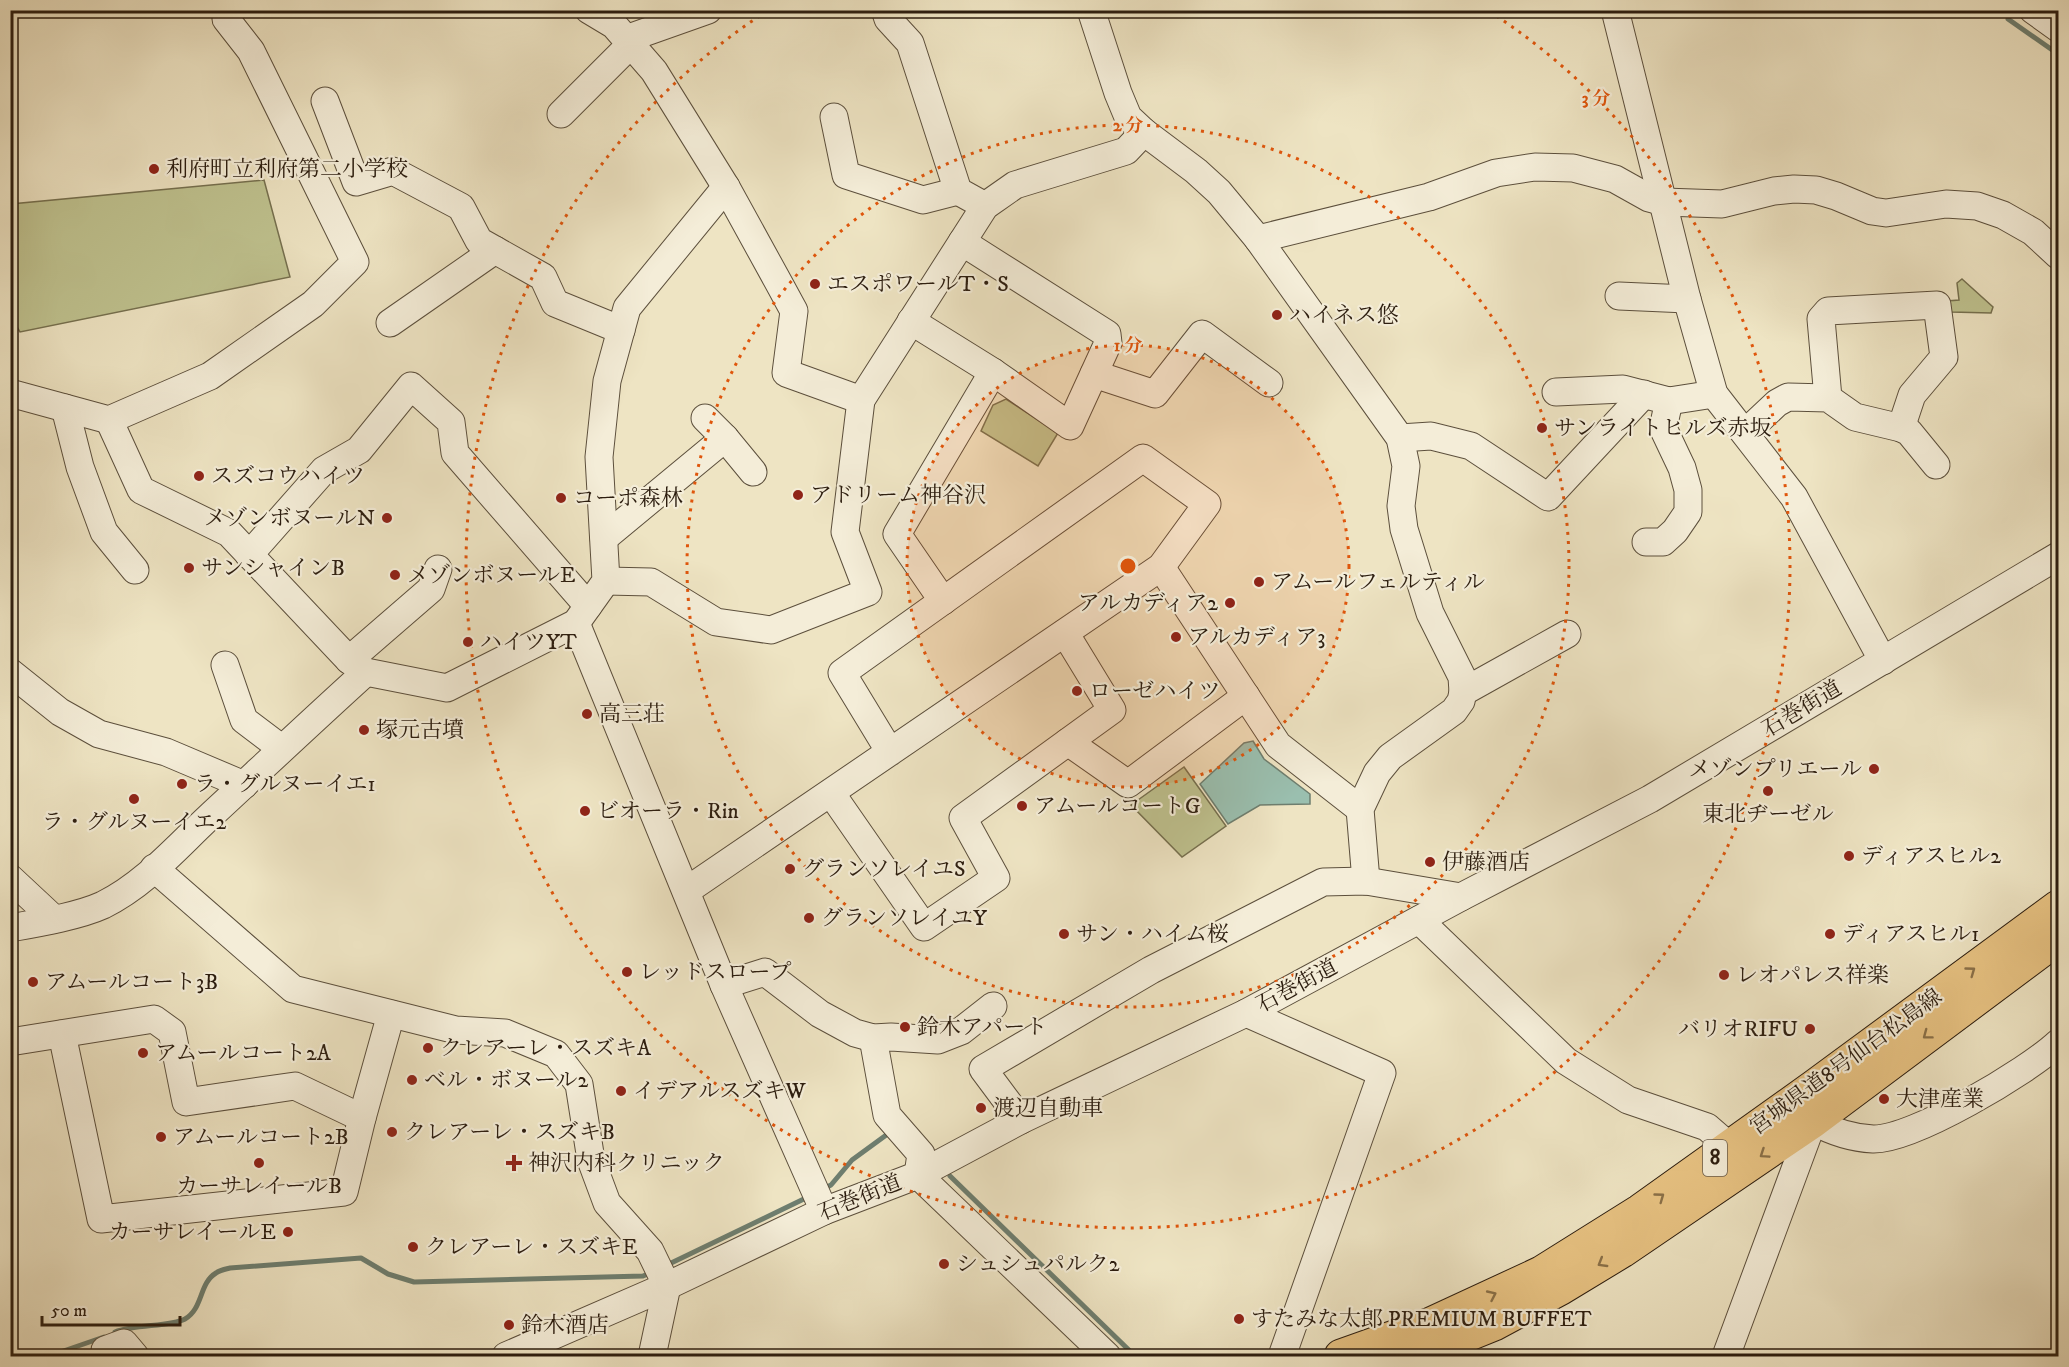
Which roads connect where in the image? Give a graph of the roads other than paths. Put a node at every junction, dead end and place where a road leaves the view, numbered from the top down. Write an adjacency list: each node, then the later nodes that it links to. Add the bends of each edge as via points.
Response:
1 (227, 10): 38 (street, via 226,19 251,51 355,262 314,304 210,376)
2 (589, 10): 9 (street, via 614,25)
3 (708, 10): 9 (street)
4 (885, 10): 15 (street, via 888,19 910,43)
5 (1091, 10): 13 (street, via 1128,117)
6 (1615, 10): 16 (street)
7 (2033, 10): 8 (street)
8 (2058, 28)
9 (628, 42): 11 (street); 14 (street, via 654,72)
10 (325, 101): 20 (street, via 356,182 393,171 460,207 479,242)
11 (561, 114)
12 (834, 117): 15 (street, via 846,175 923,200)
13 (1144, 132): 17 (street, via 1126,151 1015,185); 18 (street, via 1219,192)
14 (726, 187): 26 (street, via 627,308); 35 (street, via 794,311 786,373)
15 (958, 191): 17 (street)
16 (1664, 202): 18 (street, via 1616,179 1573,168 1535,167 1496,173 1429,197); 21 (street, via 1722,204 1794,189 1816,190 1886,213 1946,204 1977,206 2033,232); 23 (street)
17 (985, 206): 19 (street)
18 (1258, 239): 42 (street)
19 (962, 242): 24 (street); 28 (street, via 1107,334 1108,343)
20 (495, 250): 25 (street); 26 (street, via 543,277 555,303)
21 (2058, 255)
22 (1619, 296): 23 (street)
23 (1687, 299): 32 (street)
24 (911, 321): 27 (street); 35 (street)
25 (390, 323)
26 (621, 330): 45 (street, via 607,381 599,458)
27 (993, 372): 28 (street, via 1070,426); 53 (street, via 897,534)
28 (1094, 374): 29 (street, via 1155,394 1202,334)
29 (1269, 383)
30 (1556, 392): 33 (street, via 1623,389)
31 (10, 393): 36 (street)
32 (1714, 394): 33 (street); 40 (street)
33 (1656, 398): 42 (street, via 1548,496 1471,446 1431,436); 46 (street, via 1663,429 1682,468 1688,512 1663,542)
34 (1828, 398): 39 (street, via 1855,417); 39 (street, via 1821,319 1828,311 1937,305 1944,357 1912,395); 40 (street, via 1788,397)
35 (861, 400): 52 (street, via 845,532 868,592 771,630 716,622 651,582)
36 (65, 408): 38 (street); 51 (street, via 80,467 104,532)
37 (705, 418): 41 (street)
38 (109, 420): 47 (street, via 141,490 229,533)
39 (1901, 428): 43 (street, via 1909,432)
40 (1744, 433): 57 (street, via 1794,497)
41 (725, 438): 44 (street); 45 (street)
42 (1400, 438): 61 (street, via 1406,466 1401,506 1404,529 1430,613 1462,677)
43 (1936, 465)
44 (753, 472)
45 (604, 538): 52 (street)
46 (1646, 542)
47 (249, 555): 54 (street, via 324,470 359,450 411,386 451,422 454,453); 59 (street)
48 (2058, 556): 57 (street, 石巻街道)
49 (1161, 567): 53 (street, via 1207,504 1143,458); 55 (street); 62 (street)
50 (438, 569): 59 (street, via 431,589)
51 (135, 570)
52 (606, 581): 54 (street)
53 (943, 601): 65 (street, via 842,673)
54 (582, 615): 59 (street, via 447,688); 72 (street)
55 (1065, 633): 63 (street, via 1112,710); 65 (street)
56 (1567, 634): 61 (street)
57 (1882, 662): 73 (street, 石巻街道, via 1650,799)
58 (225, 665): 64 (street, via 244,720)
59 (357, 666): 64 (street)
60 (10, 672): 66 (street, via 60,712 99,734 166,752)
61 (1463, 692): 68 (street, via 1454,711 1390,757)
62 (1246, 696): 63 (street, via 1128,784); 68 (street, via 1278,745)
63 (1068, 742): 67 (street, via 963,818 996,878 924,927)
64 (282, 748): 66 (street)
65 (890, 752): 67 (street)
66 (244, 785): 69 (street)
67 (831, 793): 72 (street)
68 (1359, 809): 71 (street)
69 (154, 868): 75 (street, via 102,905); 81 (street, via 292,989)
70 (10, 878): 75 (street)
71 (1366, 881): 73 (street); 88 (street, via 1323,882 1150,970 983,1069)
72 (686, 891): 79 (street)
73 (1461, 897): 76 (street, 石巻街道)
74 (2058, 907): 90 (main road, 宮城県道8号仙台松島線 / 8, one-way to 74)
75 (54, 919): 77 (street)
76 (1419, 920): 82 (street, 石巻街道); 90 (street, via 1566,1061 1628,1100 1707,1127)
77 (10, 928)
78 (2058, 938): 89 (main road, 宮城県道8号仙台松島線 / 8, one-way to 89)
79 (724, 985): 84 (street, via 765,972 820,1014); 92 (street)
80 (993, 1006): 84 (street, via 961,1031 938,1040)
81 (391, 1014): 87 (street); 93 (street, via 456,1030 505,1033 556,1054 579,1084 591,1160 607,1203 650,1251)
82 (1246, 1014): 88 (street, 石巻街道); 99 (street, via 1382,1073)
83 (62, 1034): 85 (street); 87 (street, via 154,1019 172,1032 186,1102 295,1086); 87 (street, via 101,1219 344,1192)
84 (873, 1038): 91 (street, via 887,1115 921,1154)
85 (10, 1042)
86 (2058, 1043): 89 (street, via 1995,1087 1903,1134 1875,1139 1833,1132)
87 (362, 1118)
88 (1021, 1120): 91 (street, 石巻街道)
89 (1812, 1121): 101 (main road, 宮城県道8号仙台松島線 / 8, one-way to 101, via 1674,1217 1571,1282 1494,1324); 102 (street)
90 (1730, 1147): 100 (main road, 宮城県道8号仙台松島線 / 8, one-way to 90, via 1431,1324 1541,1273 1640,1211)
91 (918, 1175): 92 (street, 石巻街道); 98 (street)
92 (819, 1199): 93 (street, 石巻街道)
93 (661, 1274): 96 (street, 石巻街道); 97 (street)
94 (105, 1356): 95 (street, via 105,1350 124,1342)
95 (135, 1356)
96 (506, 1356)
97 (652, 1356)
98 (1107, 1356)
99 (1282, 1356)
100 (1341, 1356)
101 (1415, 1356)
102 (1726, 1356)

